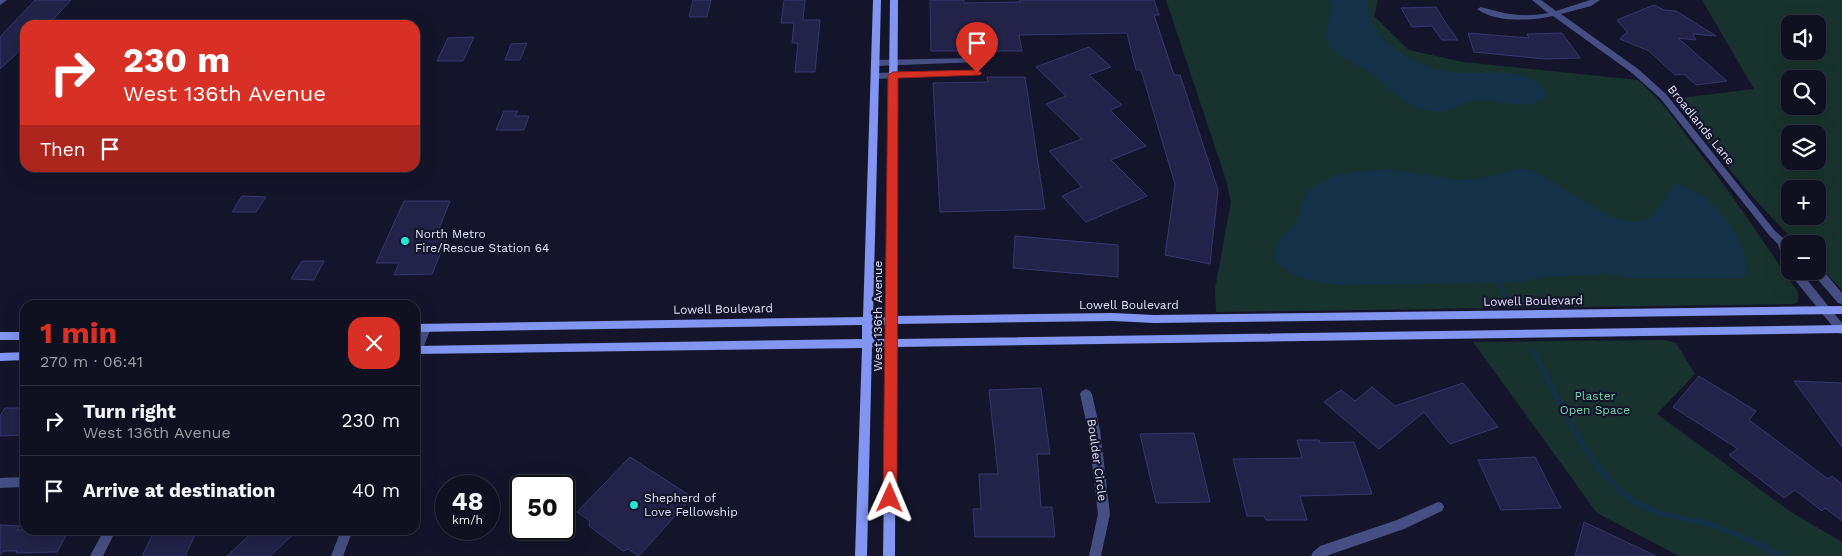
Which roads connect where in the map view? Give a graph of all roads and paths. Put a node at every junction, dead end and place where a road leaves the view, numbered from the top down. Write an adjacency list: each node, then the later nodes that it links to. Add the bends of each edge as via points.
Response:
1 (878, 0): 9 (main road, West 136th Avenue)
2 (894, 0): 8 (main road, West 136th Avenue)
3 (1536, 0): 6 (street, Broadlands Lane)
4 (1596, 0): 6 (street)
5 (1481, 9): 6 (street, via 1519,19)
6 (1555, 14): 13 (street, Broadlands Lane, via 1635,71 1663,96)
7 (976, 60): 8 (street)
8 (893, 62): 9 (street); 11 (main road, West 136th Avenue)
9 (876, 63): 12 (main road, West 136th Avenue)
10 (977, 73): 11 (street)
11 (893, 75): 12 (street); 20 (main road, West 136th Avenue)
12 (875, 76): 19 (main road, West 136th Avenue)
13 (1781, 242)
14 (1801, 280): 17 (street)
15 (1825, 280): 16 (street)
16 (1842, 300)
17 (1825, 310): 18 (main road, Lowell Boulevard); 20 (main road, Lowell Boulevard); 22 (street)
18 (1842, 310)
19 (866, 321): 20 (main road, Lowell Boulevard); 21 (main road, Lowell Boulevard); 25 (main road, West 136th Avenue)
20 (892, 321): 26 (main road, West 136th Avenue)
21 (420, 328)
22 (1842, 330): 26 (main road)
23 (0, 336): 24 (main road)
24 (20, 336)
25 (866, 343): 26 (main road); 27 (main road); 38 (main road, West 136th Avenue)
26 (892, 343): 39 (main road, West 136th Avenue)
27 (420, 352)
28 (20, 356): 29 (main road)
29 (0, 357)
30 (1086, 394): 40 (street, Boulder Circle, via 1104,514)
31 (20, 482): 32 (street)
32 (0, 483)
33 (1438, 506): 41 (street, via 1400,526 1324,550)
34 (107, 535): 36 (street)
35 (345, 535): 37 (street)
36 (96, 556)
37 (337, 556)
38 (861, 556)
39 (889, 556)
40 (1095, 556)
41 (1318, 556)

